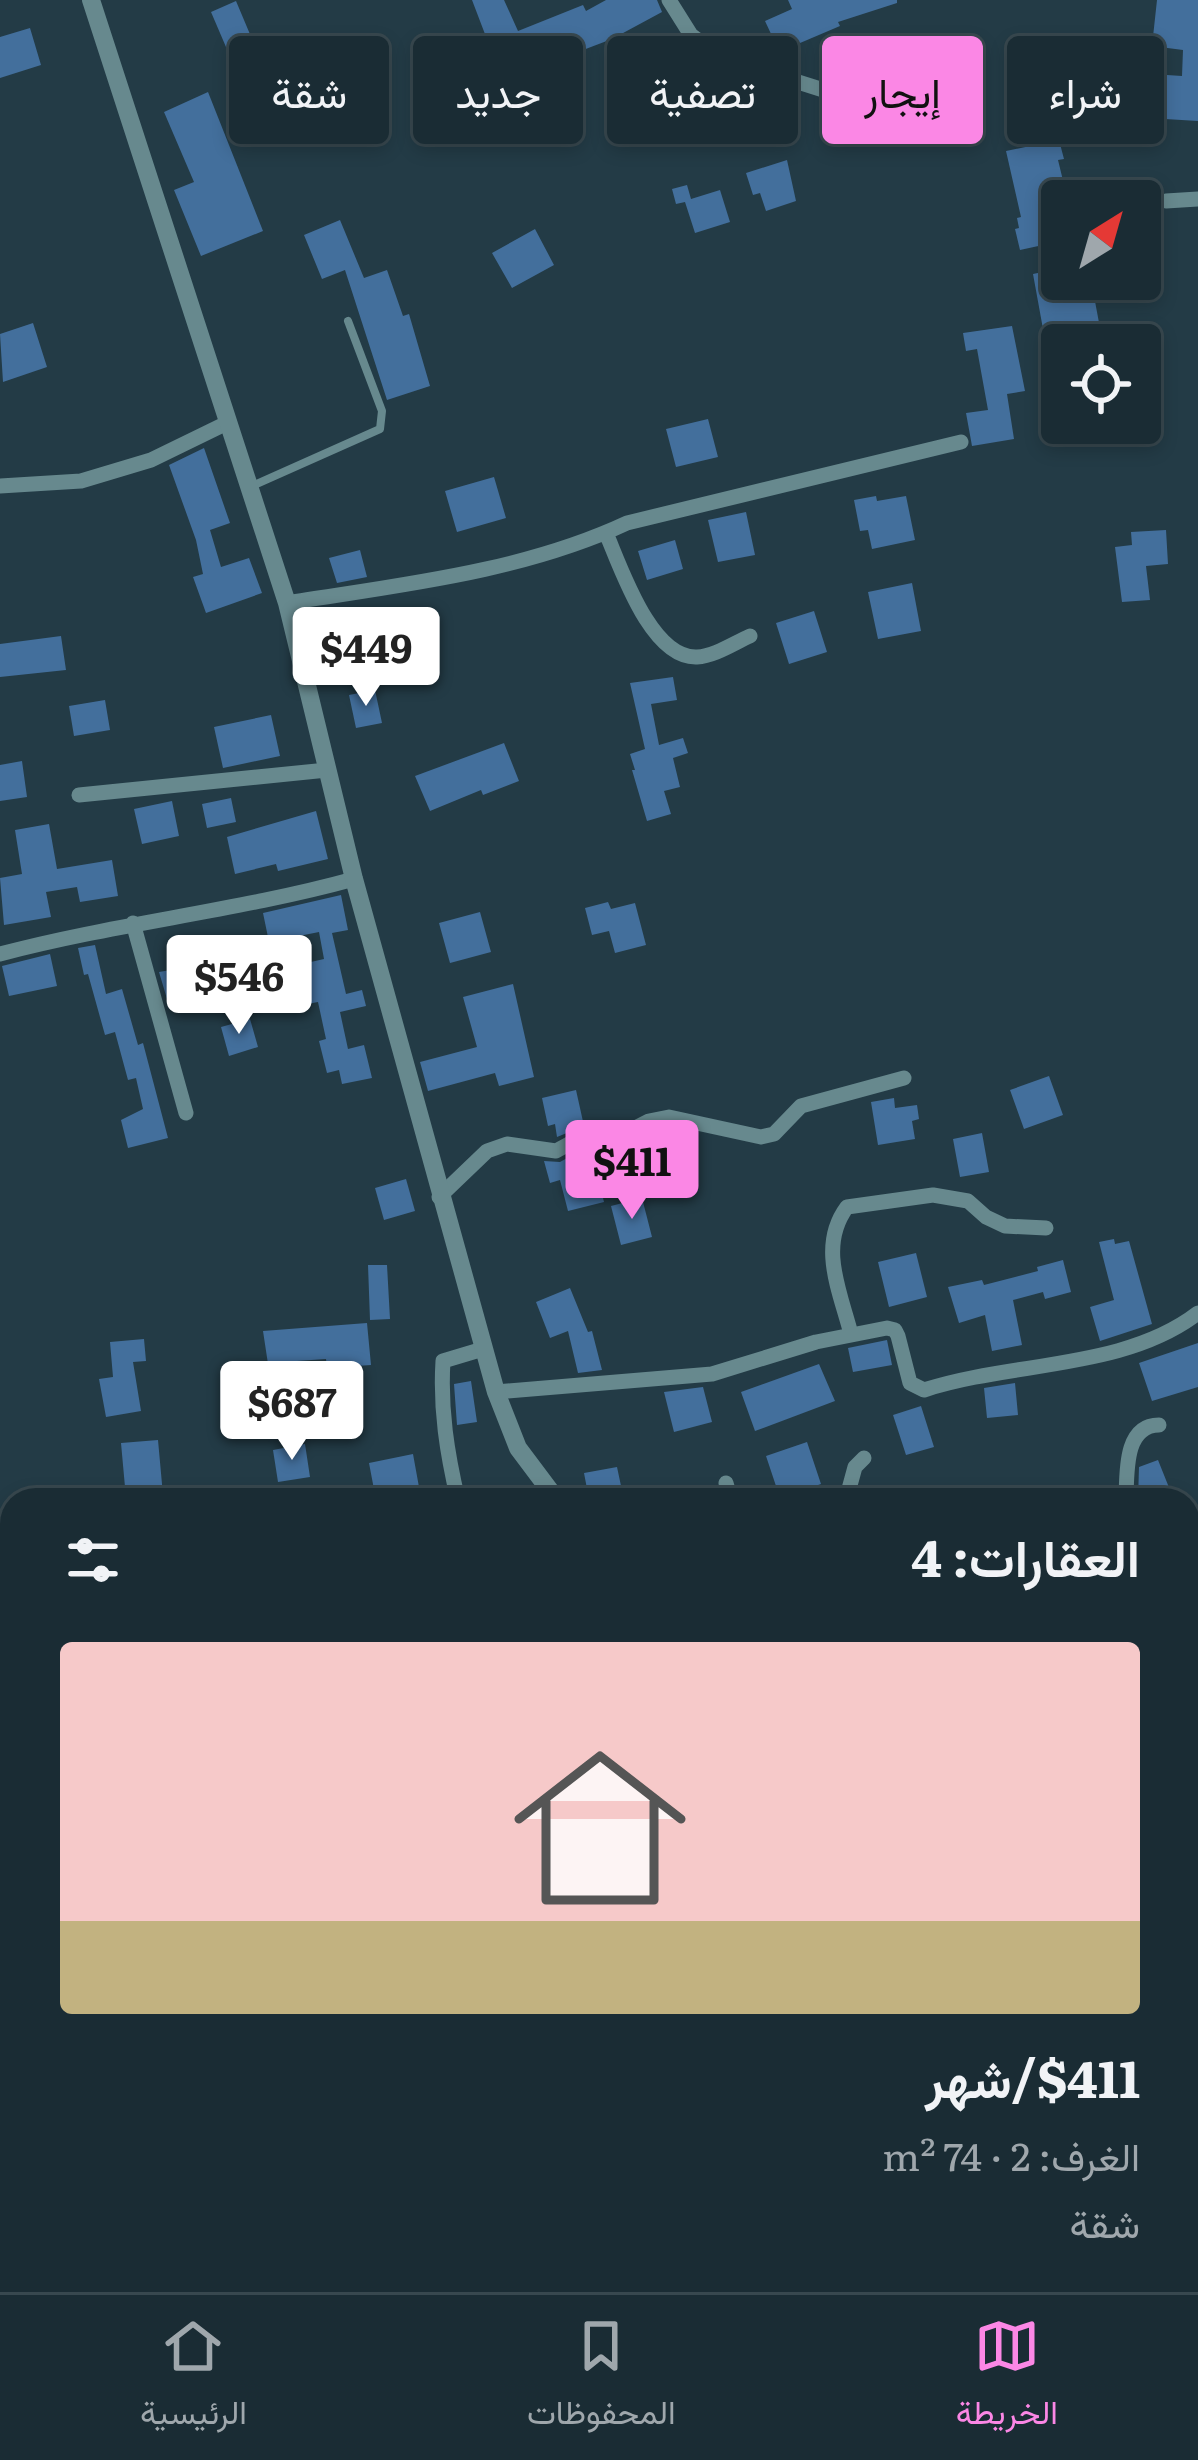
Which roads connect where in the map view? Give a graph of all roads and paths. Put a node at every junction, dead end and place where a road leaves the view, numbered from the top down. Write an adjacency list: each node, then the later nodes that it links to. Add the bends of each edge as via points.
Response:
1 (91, 0): 7 (street)
2 (668, 0): 3 (street, via 691,35 722,58)
3 (822, 90)
4 (1198, 199): 5 (street)
5 (1166, 201)
6 (347, 321): 10 (lane, via 382,411 380,429)
7 (229, 422): 9 (street, via 151,460 81,481); 10 (street)
8 (962, 442): 11 (street)
9 (0, 484)
10 (251, 486): 12 (street)
11 (606, 532): 12 (street, via 425,581); 13 (street, via 638,605 669,648 699,657)
12 (287, 603): 14 (street)
13 (750, 636)
14 (327, 770): 15 (street); 16 (street)
15 (79, 795)
16 (354, 879): 17 (street); 21 (street)
17 (133, 923): 18 (street); 20 (street)
18 (0, 954)
19 (904, 1078): 21 (street, via 801,1106 761,1138 669,1117 604,1144 576,1140 556,1151 507,1144 487,1151)
20 (186, 1113)
21 (439, 1197): 25 (street)
22 (1046, 1228): 24 (street, via 1005,1226 968,1201 933,1195 847,1208 833,1225 830,1250)
23 (1198, 1313): 24 (street, via 1155,1340 1098,1357 924,1390 910,1383 895,1330)
24 (851, 1334): 26 (street, via 712,1374)
25 (483, 1349): 26 (street); 29 (street, via 443,1360)
26 (496, 1392): 30 (street, via 518,1448)
27 (1159, 1425): 32 (street, via 1134,1437)
28 (864, 1458): 31 (street)
29 (455, 1488)
30 (547, 1488)
31 (849, 1488)
32 (1128, 1488)

